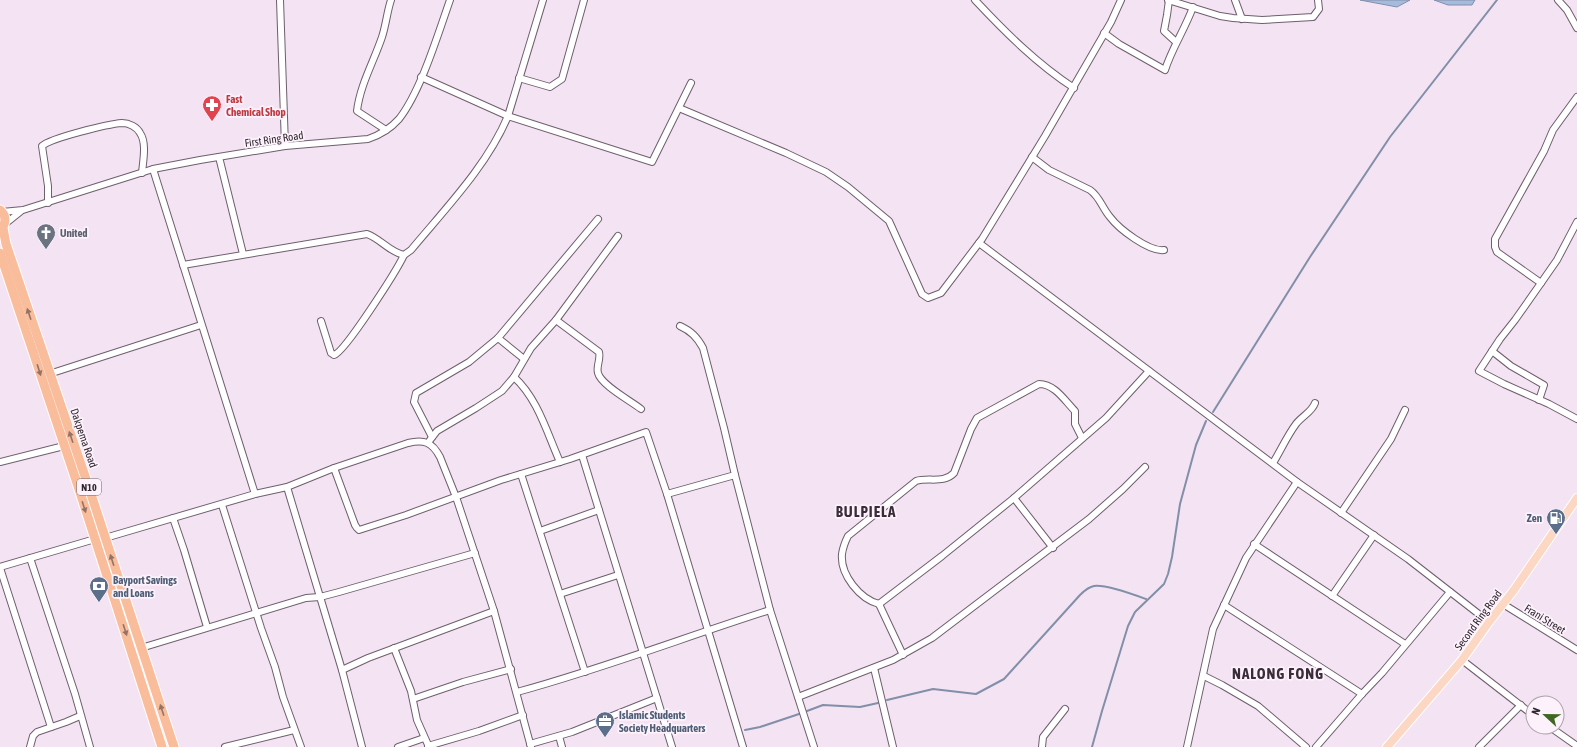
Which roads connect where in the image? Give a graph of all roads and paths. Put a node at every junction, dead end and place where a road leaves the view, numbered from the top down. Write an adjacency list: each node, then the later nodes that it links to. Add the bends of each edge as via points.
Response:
1 (280, 0): 25 (street)
2 (391, 0): 24 (street, via 357,111)
3 (450, 0): 17 (street, First Ring Road)
4 (543, 0): 18 (street)
5 (584, 0): 18 (street, via 562,79 550,87)
6 (975, 0): 20 (street, via 1041,64)
7 (1121, 0): 15 (street)
8 (1168, 0): 12 (street); 16 (street, via 1164,31)
9 (1235, 0): 13 (street)
10 (1318, 0): 13 (street, via 1319,9 1312,17)
11 (1558, 0): 14 (street)
12 (1193, 7): 13 (street, via 1220,16); 16 (street, via 1187,24)
13 (1242, 19)
14 (1577, 28)
15 (1104, 33): 16 (street, via 1165,70); 20 (street)
16 (1176, 42)
17 (421, 77): 23 (street); 24 (street, First Ring Road, via 406,108)
18 (519, 78): 23 (street)
19 (691, 83): 22 (street)
20 (1074, 88): 27 (street)
21 (1577, 97): 43 (street, via 1553,130 1495,239 1497,252)
22 (678, 108): 23 (street, via 652,162); 37 (street, via 786,153 826,172 848,187 888,221 922,294 928,298 940,294)
23 (508, 116): 41 (street, via 485,159 416,244)
24 (386, 130): 25 (street, First Ring Road, via 368,139)
25 (285, 146): 26 (street, First Ring Road)
26 (219, 157): 28 (street, First Ring Road); 40 (street)
27 (1032, 157): 37 (street); 38 (street, via 1049,170 1096,194 1108,216 1136,239 1152,249)
28 (153, 169): 29 (street, First Ring Road); 42 (street)
29 (142, 173): 30 (street, First Ring Road); 30 (street, via 143,138 133,126 123,123 63,137 42,146)
30 (48, 203): 31 (street, First Ring Road)
31 (23, 210): 32 (street, First Ring Road); 35 (street, First Ring Road)
32 (1, 211): 35 (highway, N10, via 4,216)
33 (598, 219): 48 (street)
34 (1577, 222): 43 (street, via 1557,260)
35 (3, 227): 52 (highway, Dakpema Road / N10, one-way to 35, via 6,244)
36 (618, 236): 44 (street)
37 (979, 243): 51 (street)
38 (1164, 250)
39 (0, 253): 62 (highway, Dakpema Road / N10, one-way to 62)
40 (243, 254): 41 (street, via 367,234 396,254); 42 (street)
41 (404, 255): 45 (street, via 352,337 338,354 331,353)
42 (183, 264): 46 (street)
43 (1541, 283): 49 (street)
44 (556, 320): 50 (street); 56 (street, via 599,352 597,368 603,382)
45 (321, 321)
46 (201, 325): 52 (street); 73 (street)
47 (680, 326): 70 (street, via 698,338 703,348)
48 (498, 338): 50 (street); 59 (street, via 469,362 415,395 414,402)
49 (1492, 351): 54 (street, via 1511,366 1544,385); 54 (street, via 1480,371)
50 (524, 359): 53 (street)
51 (1149, 371): 60 (street, via 1106,418); 66 (street)
52 (49, 374): 84 (highway, Dakpema Road / N10, one-way to 52)
53 (514, 377): 59 (street, via 502,391 437,431); 65 (street, via 539,412)
54 (1539, 400): 58 (street)
55 (1315, 403): 66 (street, via 1293,428)
56 (641, 409)
57 (1405, 410): 80 (street, via 1391,439)
58 (1577, 419)
59 (432, 437): 61 (street)
60 (1082, 438): 76 (street); 96 (street, via 1075,424 1075,411 1046,384 1039,384 977,418 950,478 923,478 916,481 848,536 842,556 850,582 869,600)
61 (428, 443): 68 (street, via 417,440); 75 (street, via 438,452)
62 (64, 446): 64 (street); 85 (highway, Dakpema Road / N10, one-way to 85)
63 (582, 455): 65 (street); 74 (street, via 646,432); 79 (street)
64 (0, 462)
65 (560, 462): 69 (street)
66 (1274, 463): 71 (street)
67 (1145, 467): 87 (street, via 1089,519)
68 (334, 468): 72 (street); 75 (street, via 356,528 359,530)
69 (522, 474): 75 (street); 82 (street)
70 (735, 475): 74 (street); 99 (street)
71 (1297, 482): 80 (street); 86 (street)
72 (287, 487): 73 (street); 95 (street)
73 (255, 494): 78 (street)
74 (667, 494): 104 (street)
75 (456, 497): 88 (street)
76 (1014, 498): 87 (street); 96 (street)
77 (1577, 498): 97 (main road, Second Ring Road)
78 (222, 504): 81 (street); 101 (street)
79 (599, 510): 82 (street); 91 (street)
80 (1341, 513): 83 (street)
81 (173, 518): 84 (street); 103 (street)
82 (540, 530): 93 (street)
83 (1374, 535): 92 (street); 94 (street)
84 (105, 538): 106 (highway, Dakpema Road / N10, one-way to 84)
85 (94, 539): 89 (street); 133 (highway, Dakpema Road / N10, one-way to 133)
86 (1254, 544): 94 (street); 98 (street)
87 (1053, 548): 110 (street, via 932,638)
88 (475, 553): 95 (street); 100 (street)
89 (30, 558): 90 (street); 126 (street)
90 (0, 567): 127 (street)
91 (618, 575): 93 (street); 109 (street)
92 (1450, 592): 102 (street); 105 (street)
93 (560, 594): 115 (street)
94 (1332, 596): 105 (street)
95 (320, 597): 101 (street, via 306,598); 114 (street)
96 (879, 604): 110 (street)
97 (1503, 604): 102 (main road, Second Ring Road); 108 (street, Frani Street)
98 (1224, 605): 116 (street, via 1213,629); 118 (street)
99 (770, 610): 104 (street); 119 (street)
100 (494, 611): 107 (street); 113 (street)
101 (256, 612): 103 (street); 128 (street)
102 (1489, 622): 111 (main road, Second Ring Road)
103 (207, 627): 106 (street)
104 (708, 630): 109 (street); 146 (street)
105 (1405, 644): 118 (street)
106 (141, 648): 139 (highway, Dakpema Road / N10, one-way to 106)
107 (394, 648): 114 (street); 120 (street)
108 (1577, 650)
109 (642, 654): 115 (street); 121 (street)
110 (903, 654): 112 (street)
111 (1462, 660): 122 (street); 153 (main road, Second Ring Road)
112 (874, 668): 119 (street); 148 (street)
113 (510, 669): 117 (street); 120 (street)
114 (342, 670): 142 (street)
115 (585, 672): 117 (street)
116 (1204, 676): 150 (street); 151 (street, via 1258,706)
117 (517, 692): 125 (street)
118 (1362, 694): 152 (street)
119 (798, 697): 147 (street)
120 (413, 698): 131 (street)
121 (657, 698): 130 (street); 145 (street)
122 (1521, 705): 123 (street); 154 (street)
123 (1525, 708)
124 (1065, 709): 149 (street, via 1043,738)
125 (523, 715): 132 (street); 135 (street)
126 (80, 716): 127 (street); 138 (street)
127 (50, 727): 137 (street, via 34,734)
128 (294, 730): 134 (street); 141 (street)
129 (1561, 735): 136 (street)
130 (559, 736): 132 (street); 144 (street)
131 (424, 738): 135 (street); 143 (street)
132 (531, 745)
133 (160, 746)
134 (237, 746): 140 (street)
135 (429, 746)
136 (1577, 746)
137 (30, 747)
138 (90, 747)
139 (174, 747)
140 (225, 747)
141 (301, 747)
142 (362, 747)
143 (398, 747)
144 (562, 747)
145 (672, 747)
146 (743, 747)
147 (814, 747)
148 (893, 747)
149 (1042, 747)
150 (1187, 747)
151 (1306, 747)
152 (1316, 747)
153 (1387, 747)
154 (1479, 747)

